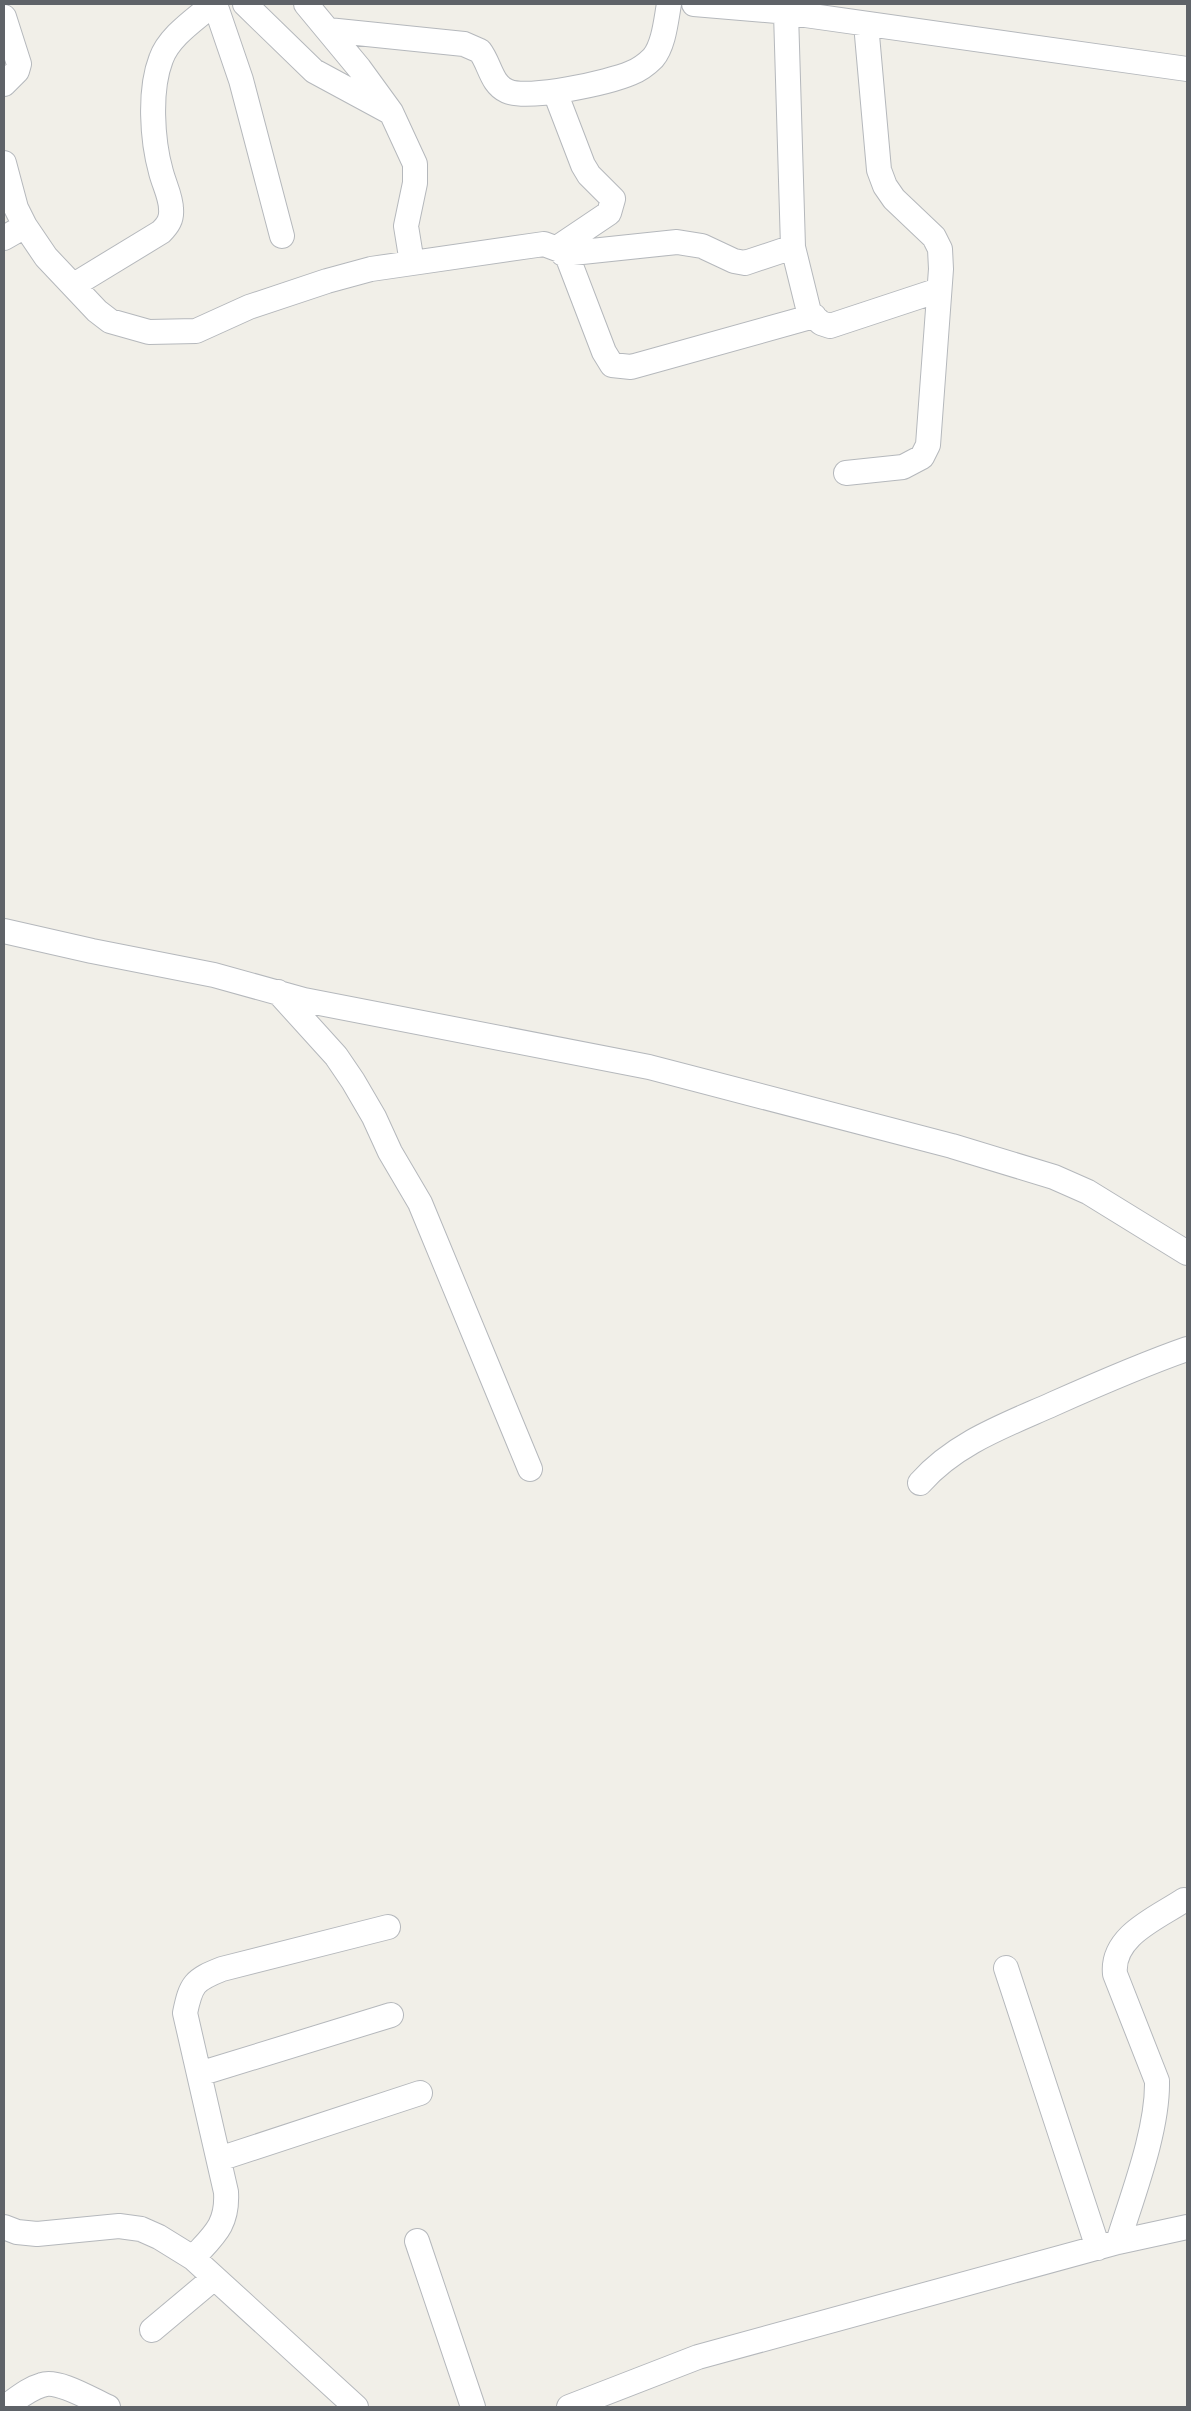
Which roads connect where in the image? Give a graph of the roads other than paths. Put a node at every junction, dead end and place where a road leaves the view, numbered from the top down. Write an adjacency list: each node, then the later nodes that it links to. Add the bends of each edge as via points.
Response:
1 (214, 4): 16 (street, via 241,80); 21 (street, via 166,48 156,75 153,124 155,147 171,206 168,225)
2 (245, 4): 13 (street, via 314,71)
3 (306, 4): 9 (street)
4 (670, 4): 12 (street, via 659,50 644,66 630,74)
5 (694, 4): 6 (street)
6 (786, 13): 8 (street); 18 (street)
7 (4, 17): 11 (street, via 19,64 17,71)
8 (866, 24): 10 (street); 22 (street, via 879,170 894,199 934,236 940,249)
9 (328, 30): 12 (street, via 464,44 480,51 494,80 507,92); 13 (street)
10 (1187, 69)
11 (4, 84)
12 (555, 92): 19 (street, via 583,165 613,200 609,213)
13 (390, 112): 20 (street, via 413,159 416,173 406,226)
14 (4, 164): 15 (street, via 16,208)
15 (25, 226): 17 (street); 21 (street, via 35,244)
16 (282, 236)
17 (4, 238)
18 (793, 247): 19 (street, via 745,262 683,242); 23 (street, via 810,312)
19 (560, 251): 20 (street, via 544,244); 23 (street, via 576,278 604,352 612,365 621,368)
20 (412, 263): 21 (street, via 327,281 249,307 196,330 179,332 149,332 110,321)
21 (74, 285)
22 (939, 290): 23 (street, via 830,326); 24 (street, via 928,445 922,457 903,467)
23 (814, 316)
24 (846, 473)
25 (4, 931): 26 (street, via 214,975)
26 (278, 992): 27 (street, via 650,1067 952,1146 1054,1177 1088,1192); 29 (street, via 336,1056 353,1081 420,1203)
27 (1187, 1253)
28 (1187, 1349): 30 (street, via 1144,1364 997,1430 954,1453 934,1467)
29 (530, 1469)
30 (920, 1483)
31 (1184, 1900): 41 (street, via 1128,1938 1119,1948 1114,1963 1157,2081 1158,2098 1144,2156)
32 (388, 1927): 35 (street, via 222,1968 204,1976 190,1990 185,2013)
33 (1006, 1968): 41 (street)
34 (391, 2015): 35 (street)
35 (199, 2074): 37 (street)
36 (420, 2093): 37 (street)
37 (219, 2159): 42 (street, via 227,2211 220,2228)
38 (4, 2227): 42 (street, via 37,2234 119,2226 141,2229)
39 (1187, 2227): 41 (street)
40 (417, 2241): 48 (street)
41 (1108, 2245): 49 (street, via 698,2357)
42 (193, 2258): 43 (street)
43 (214, 2278): 44 (street); 47 (street)
44 (152, 2330)
45 (6, 2407): 46 (street, via 44,2384 58,2385)
46 (108, 2407)
47 (356, 2407)
48 (473, 2407)
49 (569, 2407)

